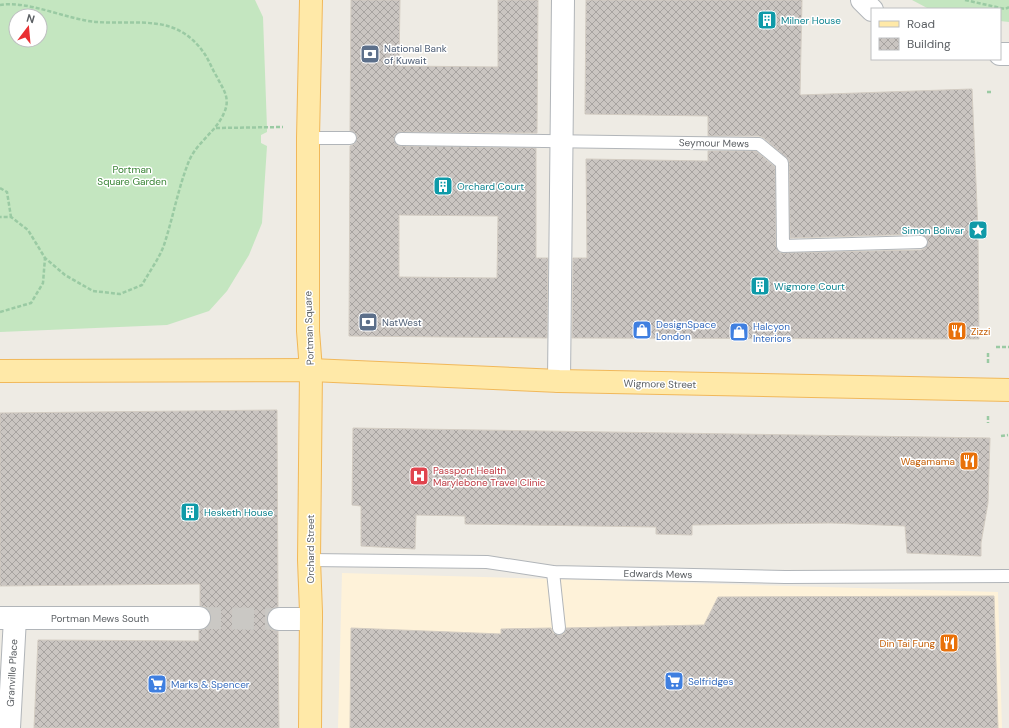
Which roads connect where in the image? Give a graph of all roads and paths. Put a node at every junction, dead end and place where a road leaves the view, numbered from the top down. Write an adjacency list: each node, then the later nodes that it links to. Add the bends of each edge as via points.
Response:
1 (311, 0): 13 (main road, Portman Square)
2 (563, 0): 16 (street)
3 (862, 0): 8 (street)
4 (965, 0): 7 (path)
5 (8, 1): 6 (path); 11 (path, via 96,22 167,24 185,33 204,53 226,92 225,112)
6 (0, 5)
7 (1001, 8)
8 (871, 9)
9 (987, 92): 10 (path)
10 (992, 92)
11 (215, 128): 12 (path); 21 (path, via 189,160 163,246 142,285 120,294 93,291)
12 (267, 128)
13 (308, 138): 14 (lane); 27 (main road, Portman Square, via 308,331)
14 (350, 138)
15 (401, 138): 16 (lane, Seymour Mews)
16 (562, 141): 20 (lane, Seymour Mews, via 759,144 782,163 783,246); 29 (street)
17 (0, 188): 19 (path, via 7,192)
18 (0, 217): 19 (path)
19 (11, 217): 21 (path, via 28,230)
20 (921, 242)
21 (45, 258): 22 (path, via 43,283 31,303)
22 (0, 312)
23 (996, 347): 24 (path)
24 (1009, 347)
25 (988, 353): 26 (path)
26 (988, 363)
27 (312, 370): 28 (main road, Portman Square); 29 (main road, Wigmore Street); 35 (main road, Orchard Street)
28 (0, 371)
29 (559, 381): 30 (main road, Wigmore Street)
30 (1009, 390)
31 (988, 416): 32 (path)
32 (988, 423)
33 (1001, 436): 34 (path)
34 (1008, 436)
35 (309, 560): 36 (lane, Edwards Mews, via 487,562); 41 (main road, Orchard Street)
36 (553, 572): 37 (lane, Edwards Mews, via 785,577); 42 (lane)
37 (1009, 576)
38 (8, 618): 39 (street, Portman Mews South); 43 (street, Granville Place)
39 (199, 618)
40 (279, 619): 41 (street)
41 (311, 619): 44 (main road, Orchard Street)
42 (559, 628)
43 (9, 728)
44 (310, 728)

